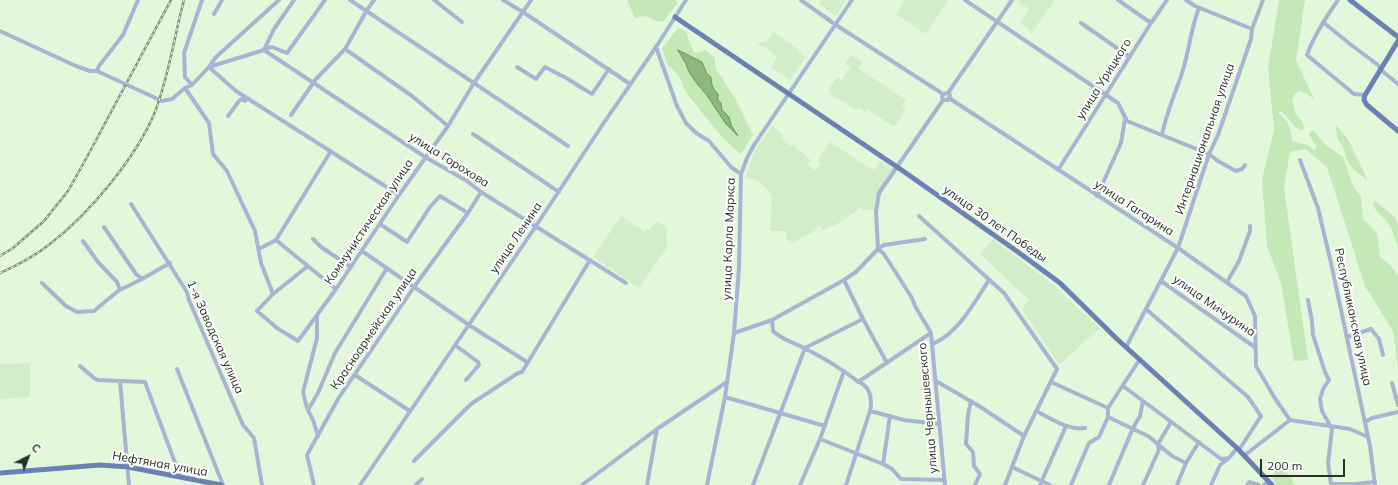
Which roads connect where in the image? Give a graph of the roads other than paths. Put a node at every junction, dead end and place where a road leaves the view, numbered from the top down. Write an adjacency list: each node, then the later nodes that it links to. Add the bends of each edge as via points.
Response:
1 (138, 0): 46 (street, via 123,35)
2 (202, 0): 51 (street, via 184,53 185,77)
3 (222, 0): 26 (street)
4 (279, 0): 42 (street, via 235,38)
5 (294, 0): 40 (street, via 274,29)
6 (325, 0): 40 (street, via 287,53 272,47)
7 (350, 0): 24 (street)
8 (374, 0): 24 (street)
9 (434, 0): 28 (street)
10 (504, 0): 25 (street)
11 (531, 0): 25 (street, Коммунистическая улица)
12 (686, 0): 27 (street, улица Ленина)
13 (801, 0): 33 (street)
14 (852, 0): 33 (street, улица Карла Маркса)
15 (965, 0): 29 (street)
16 (1012, 0): 29 (street)
17 (1118, 0): 32 (street)
18 (1168, 0): 32 (street, улица Урицкого)
19 (1186, 0): 23 (street)
20 (1263, 0): 34 (street, Интернациональная улица)
21 (1338, 0): 30 (street)
22 (1350, 0): 36 (main road)
23 (1199, 8): 34 (street); 67 (street)
24 (366, 10): 39 (street); 48 (street)
25 (523, 12): 44 (street); 48 (street, Коммунистическая улица)
26 (214, 14)
27 (675, 17): 38 (street, улица Ленина); 55 (main road, улица 30 лет Победы)
28 (462, 22)
29 (997, 22): 53 (street); 57 (street)
30 (1323, 22): 45 (street); 56 (street, via 1310,44 1307,55 1354,94)
31 (1081, 23): 41 (street)
32 (1151, 23): 41 (street, улица Урицкого)
33 (836, 24): 54 (street); 55 (street, улица Карла Маркса)
34 (1252, 29): 70 (street, Интернациональная улица, via 1251,39 1218,135)
35 (0, 31): 46 (street, via 76,66)
36 (1398, 37)
37 (1398, 41): 45 (main road)
38 (656, 47): 49 (street, улица Ленина); 76 (street, via 677,106 686,123 709,141 731,167)
39 (345, 49): 47 (street); 64 (street, via 412,96)
40 (264, 50): 42 (street); 47 (street, улица Горохова)
41 (1130, 57): 57 (street, улица Урицкого)
42 (209, 67): 51 (street); 58 (street)
43 (517, 67): 44 (street, via 536,79 545,67 592,94)
44 (609, 69): 49 (street)
45 (1381, 70): 50 (street); 56 (main road)
46 (97, 71): 52 (street, via 162,101 172,98)
47 (314, 82): 61 (street); 71 (street, улица Горохова)
48 (474, 83): 64 (street, Коммунистическая улица); 68 (street)
49 (630, 84): 78 (street, улица Ленина)
50 (1398, 84)
51 (192, 85): 52 (street)
52 (185, 88): 93 (street, via 209,122 212,154 227,171 255,231)
53 (948, 93): 54 (street); 59 (street)
54 (943, 94): 60 (street)
55 (788, 95): 74 (main road, улица 30 лет Победы); 76 (street, улица Карла Маркса, via 754,145)
56 (1365, 95): 65 (main road, via 1367,105)
57 (1106, 96): 63 (street, via 1118,103); 75 (street, улица Урицкого)
58 (247, 98): 62 (street, via 245,101 239,101); 69 (street)
59 (949, 98): 60 (street); 75 (street, улица Гагарина)
60 (943, 100): 74 (street)
61 (291, 115)
62 (228, 116)
63 (1126, 119): 67 (street); 80 (street, via 1121,143)
64 (448, 126): 71 (street, Коммунистическая улица)
65 (1398, 131)
66 (473, 134): 78 (street)
67 (1162, 135): 70 (street)
68 (568, 146)
69 (331, 151): 79 (street); 90 (street)
70 (1209, 154): 73 (street, via 1236,171); 92 (street, Интернациональная улица)
71 (425, 157): 77 (street, улица Горохова); 79 (street, Коммунистическая улица)
72 (1300, 160): 120 (street, Республиканская улица, via 1318,208)
73 (1245, 166)
74 (896, 167): 94 (street, via 879,193 876,212); 123 (main road, улица 30 лет Победы, via 1060,284)
75 (1058, 170): 80 (street, улица Гагарина)
76 (741, 174): 119 (street, улица Карла Маркса, via 739,268)
77 (481, 192): 82 (street, Красноармейская улица); 85 (street, улица Горохова)
78 (559, 192): 85 (street, улица Ленина)
79 (399, 195): 84 (street, Коммунистическая улица)
80 (1097, 196): 92 (street, улица Гагарина)
81 (131, 204): 97 (street, 1-я Заводская улица)
82 (468, 213): 84 (street, via 440,196 407,242); 108 (street, Красноармейская улица)
83 (919, 216): 103 (street)
84 (380, 224): 95 (street, Коммунистическая улица)
85 (536, 226): 96 (street, улица Горохова); 117 (street, улица Ленина)
86 (1250, 226): 105 (street, via 1239,261)
87 (104, 227): 101 (street)
88 (313, 239): 99 (street)
89 (925, 239): 94 (street, via 884,245)
90 (276, 240): 93 (street); 98 (street)
91 (83, 241): 110 (street, via 117,282)
92 (1178, 248): 104 (street, Интернациональная улица); 105 (street, улица Гагарина)
93 (259, 249): 111 (street, via 261,263)
94 (878, 249): 102 (street, via 864,265); 118 (street, улица Чернышевского, via 884,254 912,298)
95 (362, 250): 99 (street, Коммунистическая улица); 100 (street)
96 (590, 260): 107 (street, улица Горохова); 128 (street)
97 (170, 263): 101 (street); 190 (street, 1-я Заводская улица, via 187,292 243,425 254,438)
98 (308, 266): 109 (street); 111 (street)
99 (351, 267): 109 (street, Коммунистическая улица)
100 (387, 268): 108 (street); 147 (street, via 335,353)
101 (142, 280): 110 (street)
102 (844, 280): 115 (street); 116 (street)
103 (989, 280): 121 (street, via 949,335); 139 (street, via 1004,293 1057,369)
104 (1161, 281): 113 (street, Интернациональная улица); 125 (street, улица Мичурина)
105 (1227, 282): 125 (street, улица Гагарина, via 1246,296 1255,316)
106 (42, 283): 110 (street, via 66,306 77,312 94,311)
107 (626, 283)
108 (414, 287): 117 (street); 133 (street, Красноармейская улица)
109 (336, 289): 114 (street, Коммунистическая улица)
110 (120, 290)
111 (273, 294): 114 (street, Коммунистическая улица, via 257,311 298,341)
112 (1308, 300): 161 (street, via 1313,335 1329,380 1320,399 1322,411)
113 (1146, 309): 123 (street, Интернациональная улица); 171 (street, via 1248,397 1261,416)
114 (317, 315): 147 (street, via 317,338 303,392)
115 (863, 319): 124 (street); 129 (street)
116 (772, 320): 119 (street); 124 (street, via 773,331 779,337)
117 (469, 325): 122 (street, улица Ленина); 128 (street)
118 (931, 333): 121 (street, улица Чернышевского); 129 (street)
119 (734, 334): 137 (street, улица Карла Маркса)
120 (1347, 337): 126 (street, via 1371,329 1379,339); 157 (street, Республиканская улица)
121 (933, 344): 136 (street, улица Чернышевского)
122 (455, 345): 134 (street, via 478,362); 148 (street, улица Ленина)
123 (1126, 347): 127 (main road, улица 30 лет Победы)
124 (805, 348): 132 (street); 151 (street)
125 (1256, 348): 155 (street, улица Гагарина, via 1256,366)
126 (1383, 355)
127 (1140, 359): 141 (street); 171 (main road, улица 30 лет Победы)
128 (527, 362): 175 (street, via 522,372 471,404)
129 (887, 363): 138 (street)
130 (80, 366): 135 (street, via 98,380)
131 (177, 369): 189 (street)
132 (844, 371): 138 (street); 159 (street)
133 (355, 375): 148 (street); 165 (street, Красноармейская улица)
134 (466, 380)
135 (120, 381): 179 (street); 181 (street, via 144,382)
136 (936, 381): 143 (street); 158 (street, улица Чернышевского)
137 (727, 382): 142 (street, улица Карла Маркса); 164 (street)
138 (858, 382): 149 (street, via 864,384 868,391 872,403)
139 (1051, 382): 146 (street); 150 (street)
140 (1392, 383): 145 (street)
141 (1123, 386): 144 (street); 146 (street)
142 (725, 397): 151 (street); 196 (street, улица Карла Маркса)
143 (971, 401): 166 (street); 201 (street, via 966,444 973,452 974,466 980,474)
144 (1143, 401): 156 (street); 163 (street, via 1140,416)
145 (1398, 405)
146 (1108, 408): 154 (street)
147 (308, 410): 165 (street)
148 (410, 411): 192 (street, улица Ленина)
149 (870, 411): 153 (street); 172 (street)
150 (1036, 411): 160 (street); 166 (street)
151 (780, 412): 159 (street); 197 (street)
152 (1398, 412): 157 (street)
153 (890, 416): 158 (street); 177 (street)
154 (1108, 416): 163 (street); 204 (street, via 1099,437 1089,443)
155 (1290, 420): 161 (street); 173 (street)
156 (1171, 422): 169 (street); 170 (street)
157 (1365, 422): 167 (street, Республиканская улица)
158 (939, 424): 184 (street, улица Чернышевского)
159 (824, 426): 168 (street)
160 (1066, 426): 162 (street); 185 (street)
161 (1331, 426): 167 (street, via 1350,429); 212 (street, via 1328,463)
162 (1085, 428)
163 (1133, 428): 170 (street); 205 (street)
164 (657, 429): 194 (street); 195 (street)
165 (318, 436): 191 (street, Красноармейская улица, via 307,455)
166 (1024, 436): 178 (street)
167 (1368, 437): 187 (street, Республиканская улица)
168 (820, 439): 172 (street); 198 (street)
169 (1199, 442): 174 (street, via 1221,459); 176 (street)
170 (1158, 444): 176 (street, via 1172,456); 206 (street, via 1159,450)
171 (1238, 449): 173 (main road, улица 30 лет Победы); 174 (street)
172 (856, 454): 177 (street); 199 (street)
173 (1245, 455): 186 (main road, улица 30 лет Победы)
174 (1229, 458): 208 (street, via 1220,465)
175 (414, 461)
176 (1186, 463): 207 (street)
177 (883, 464): 183 (street)
178 (1012, 467): 185 (street); 202 (street)
179 (128, 468): 180 (main road, Нефтяная улица, via 90,465); 181 (main road, Нефтяная улица); 188 (street)
180 (0, 473)
181 (180, 476): 189 (main road, Нефтяная улица)
182 (422, 479): 193 (street)
183 (902, 479): 184 (street); 200 (street)
184 (945, 482)
185 (1041, 483): 203 (street)
186 (1271, 483): 211 (street)
187 (1375, 483): 212 (street, Республиканская улица)
188 (129, 485)
189 (222, 485)
190 (262, 485)
191 (314, 485)
192 (360, 485)
193 (416, 485)
194 (582, 485)
195 (647, 485)
196 (707, 485)
197 (753, 485)
198 (800, 485)
199 (846, 485)
200 (900, 485)
201 (975, 485)
202 (1005, 485)
203 (1050, 485)
204 (1071, 485)
205 (1109, 485)
206 (1143, 485)
207 (1177, 485)
208 (1211, 485)
209 (1247, 485): 210 (street, via 1249,482)
210 (1259, 485)
211 (1264, 485)
212 (1331, 485)

